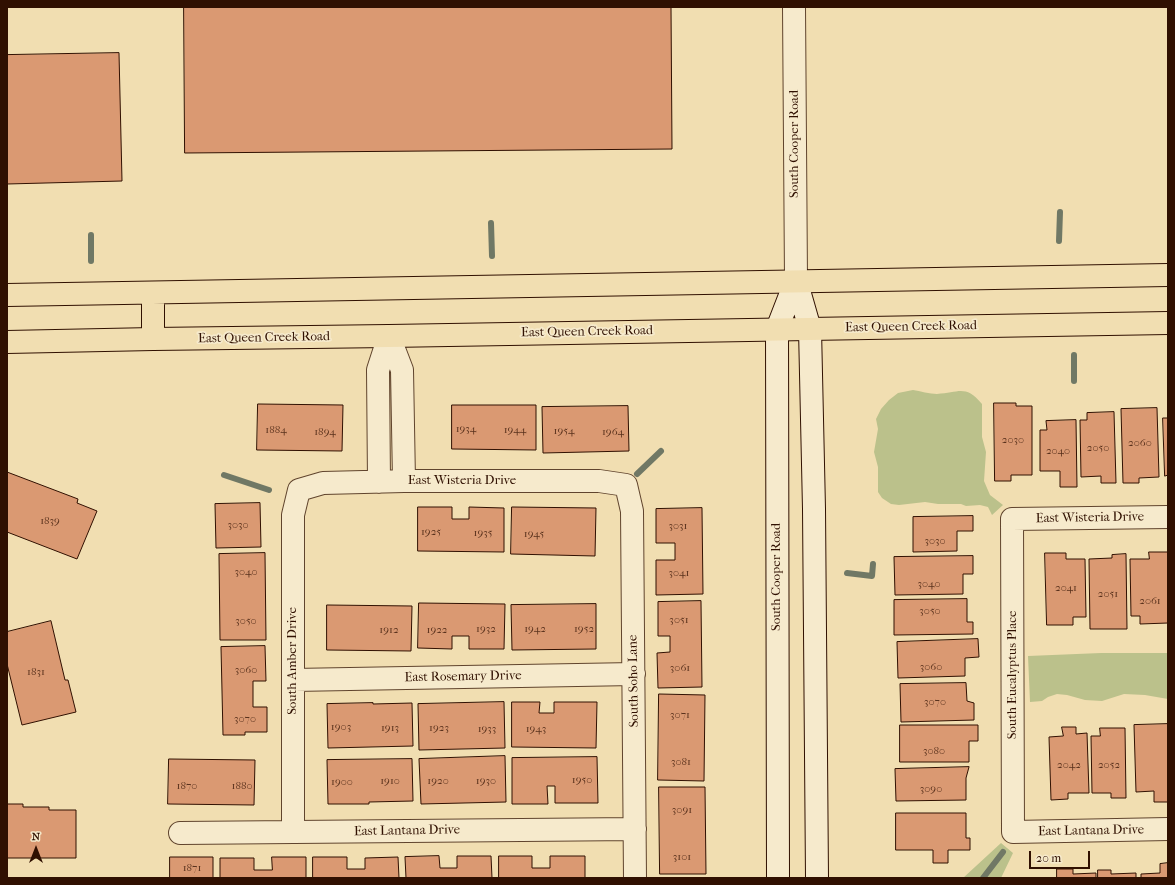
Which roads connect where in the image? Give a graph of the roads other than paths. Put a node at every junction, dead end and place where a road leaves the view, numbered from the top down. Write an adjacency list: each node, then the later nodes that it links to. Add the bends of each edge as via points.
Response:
1 (794, 7): 3 (street, South Cooper Road)
2 (1168, 275): 3 (main road)
3 (796, 280): 4 (main road); 7 (street, South Cooper Road); 8 (street, South Cooper Road)
4 (153, 293): 5 (main road); 10 (main road)
5 (7, 295)
6 (1168, 323): 8 (main road, East Queen Creek Road)
7 (777, 329): 8 (main road, East Queen Creek Road); 9 (main road, East Queen Creek Road); 28 (street, South Cooper Road)
8 (810, 329): 29 (street, South Cooper Road)
9 (389, 336): 10 (main road, East Queen Creek Road); 12 (street, via 402,370); 13 (street, via 378,370)
10 (153, 339): 11 (main road, East Queen Creek Road)
11 (7, 342)
12 (403, 424): 13 (street); 14 (street)
13 (379, 425): 15 (street)
14 (404, 481): 15 (street, East Wisteria Drive); 16 (street, East Wisteria Drive, via 599,481)
15 (379, 482): 17 (street, East Wisteria Drive, via 323,483)
16 (626, 485): 20 (street, South Soho Lane, via 632,511)
17 (299, 490): 21 (street, South Amber Drive, via 293,515)
18 (1168, 517): 19 (street, East Wisteria Drive)
19 (1012, 519): 25 (street, South Eucalyptus Place)
20 (634, 674): 21 (street, East Rosemary Drive); 22 (street, South Soho Lane)
21 (293, 680): 24 (street, South Amber Drive)
22 (635, 829): 24 (street, East Lantana Drive); 27 (street, South Soho Lane)
23 (1168, 829): 25 (street, East Lantana Drive)
24 (293, 832): 26 (street, East Lantana Drive)
25 (1013, 832)
26 (180, 833)
27 (634, 878)
28 (778, 878)
29 (817, 878)

